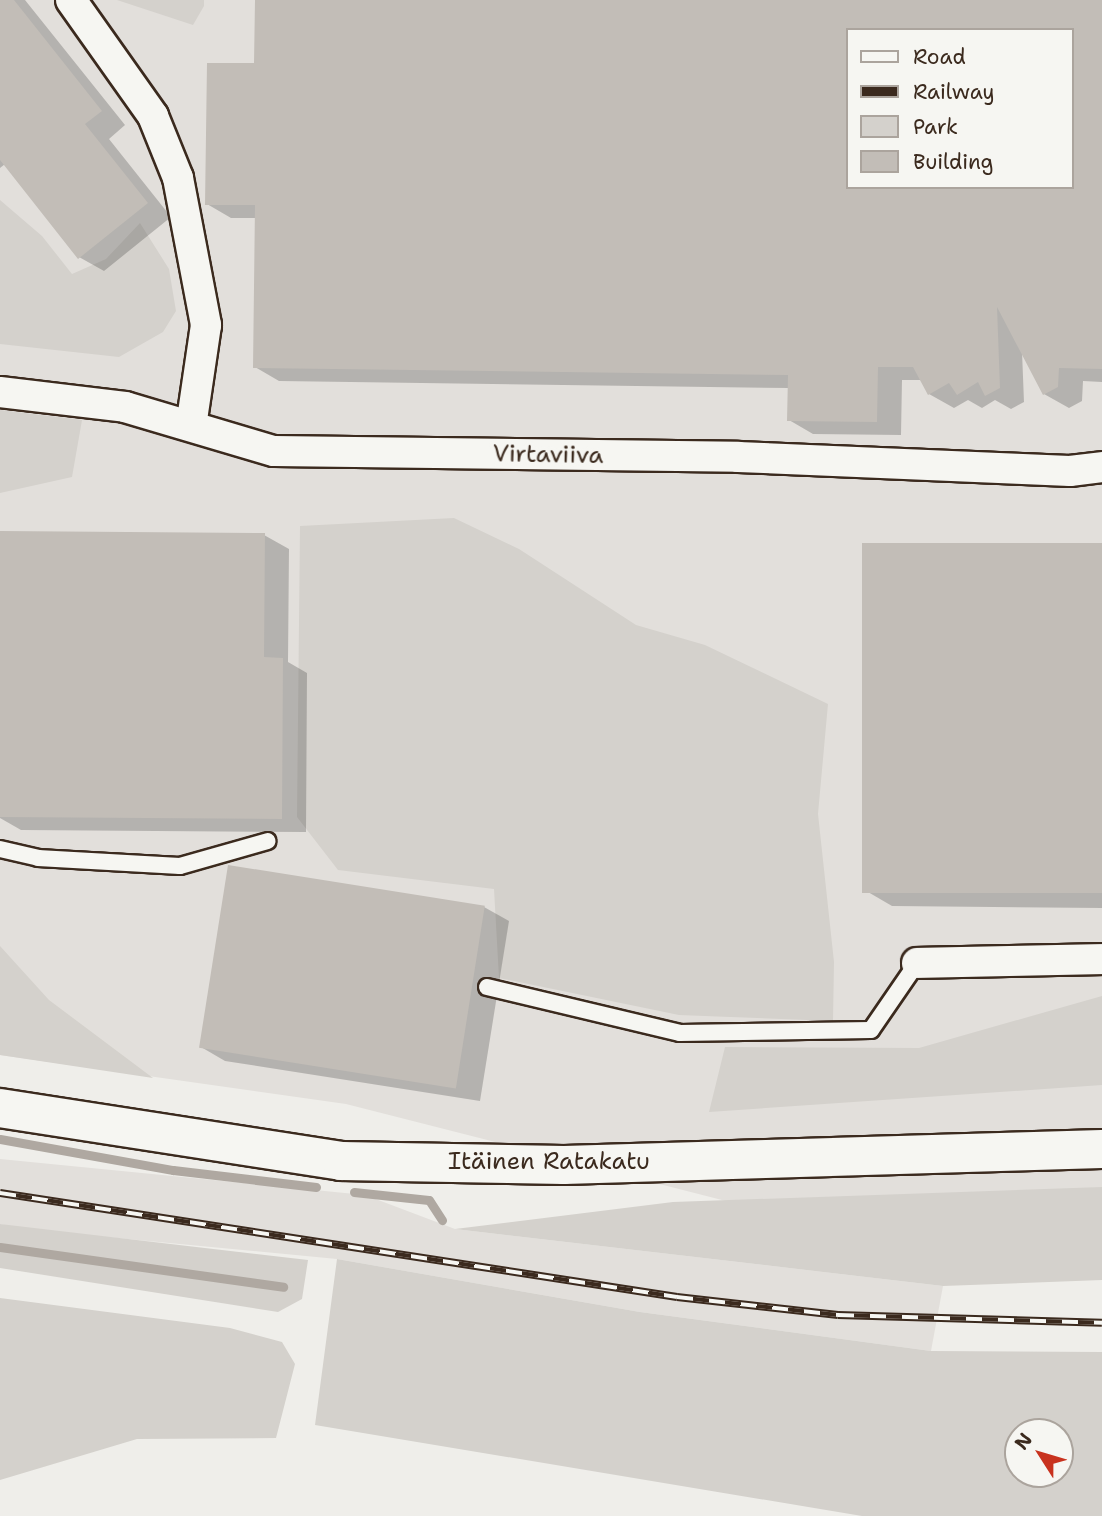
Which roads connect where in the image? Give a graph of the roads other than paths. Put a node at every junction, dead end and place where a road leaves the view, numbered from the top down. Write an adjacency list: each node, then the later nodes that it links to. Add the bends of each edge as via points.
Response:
1 (71, 0): 3 (street, via 153,116 178,178 206,325)
2 (0, 392): 3 (street, Virtaviiva, via 125,407)
3 (191, 426): 4 (street, Virtaviiva, via 274,451 738,457 1070,471)
4 (1102, 467)
5 (268, 841): 6 (lane, via 180,866 38,858)
6 (0, 849)
7 (1102, 959): 8 (street)
8 (917, 963): 9 (lane, via 871,1030 680,1033)
9 (487, 987)
10 (0, 1108): 11 (street, Itäinen Ratakatu, via 341,1161 578,1164)
11 (1102, 1149)

